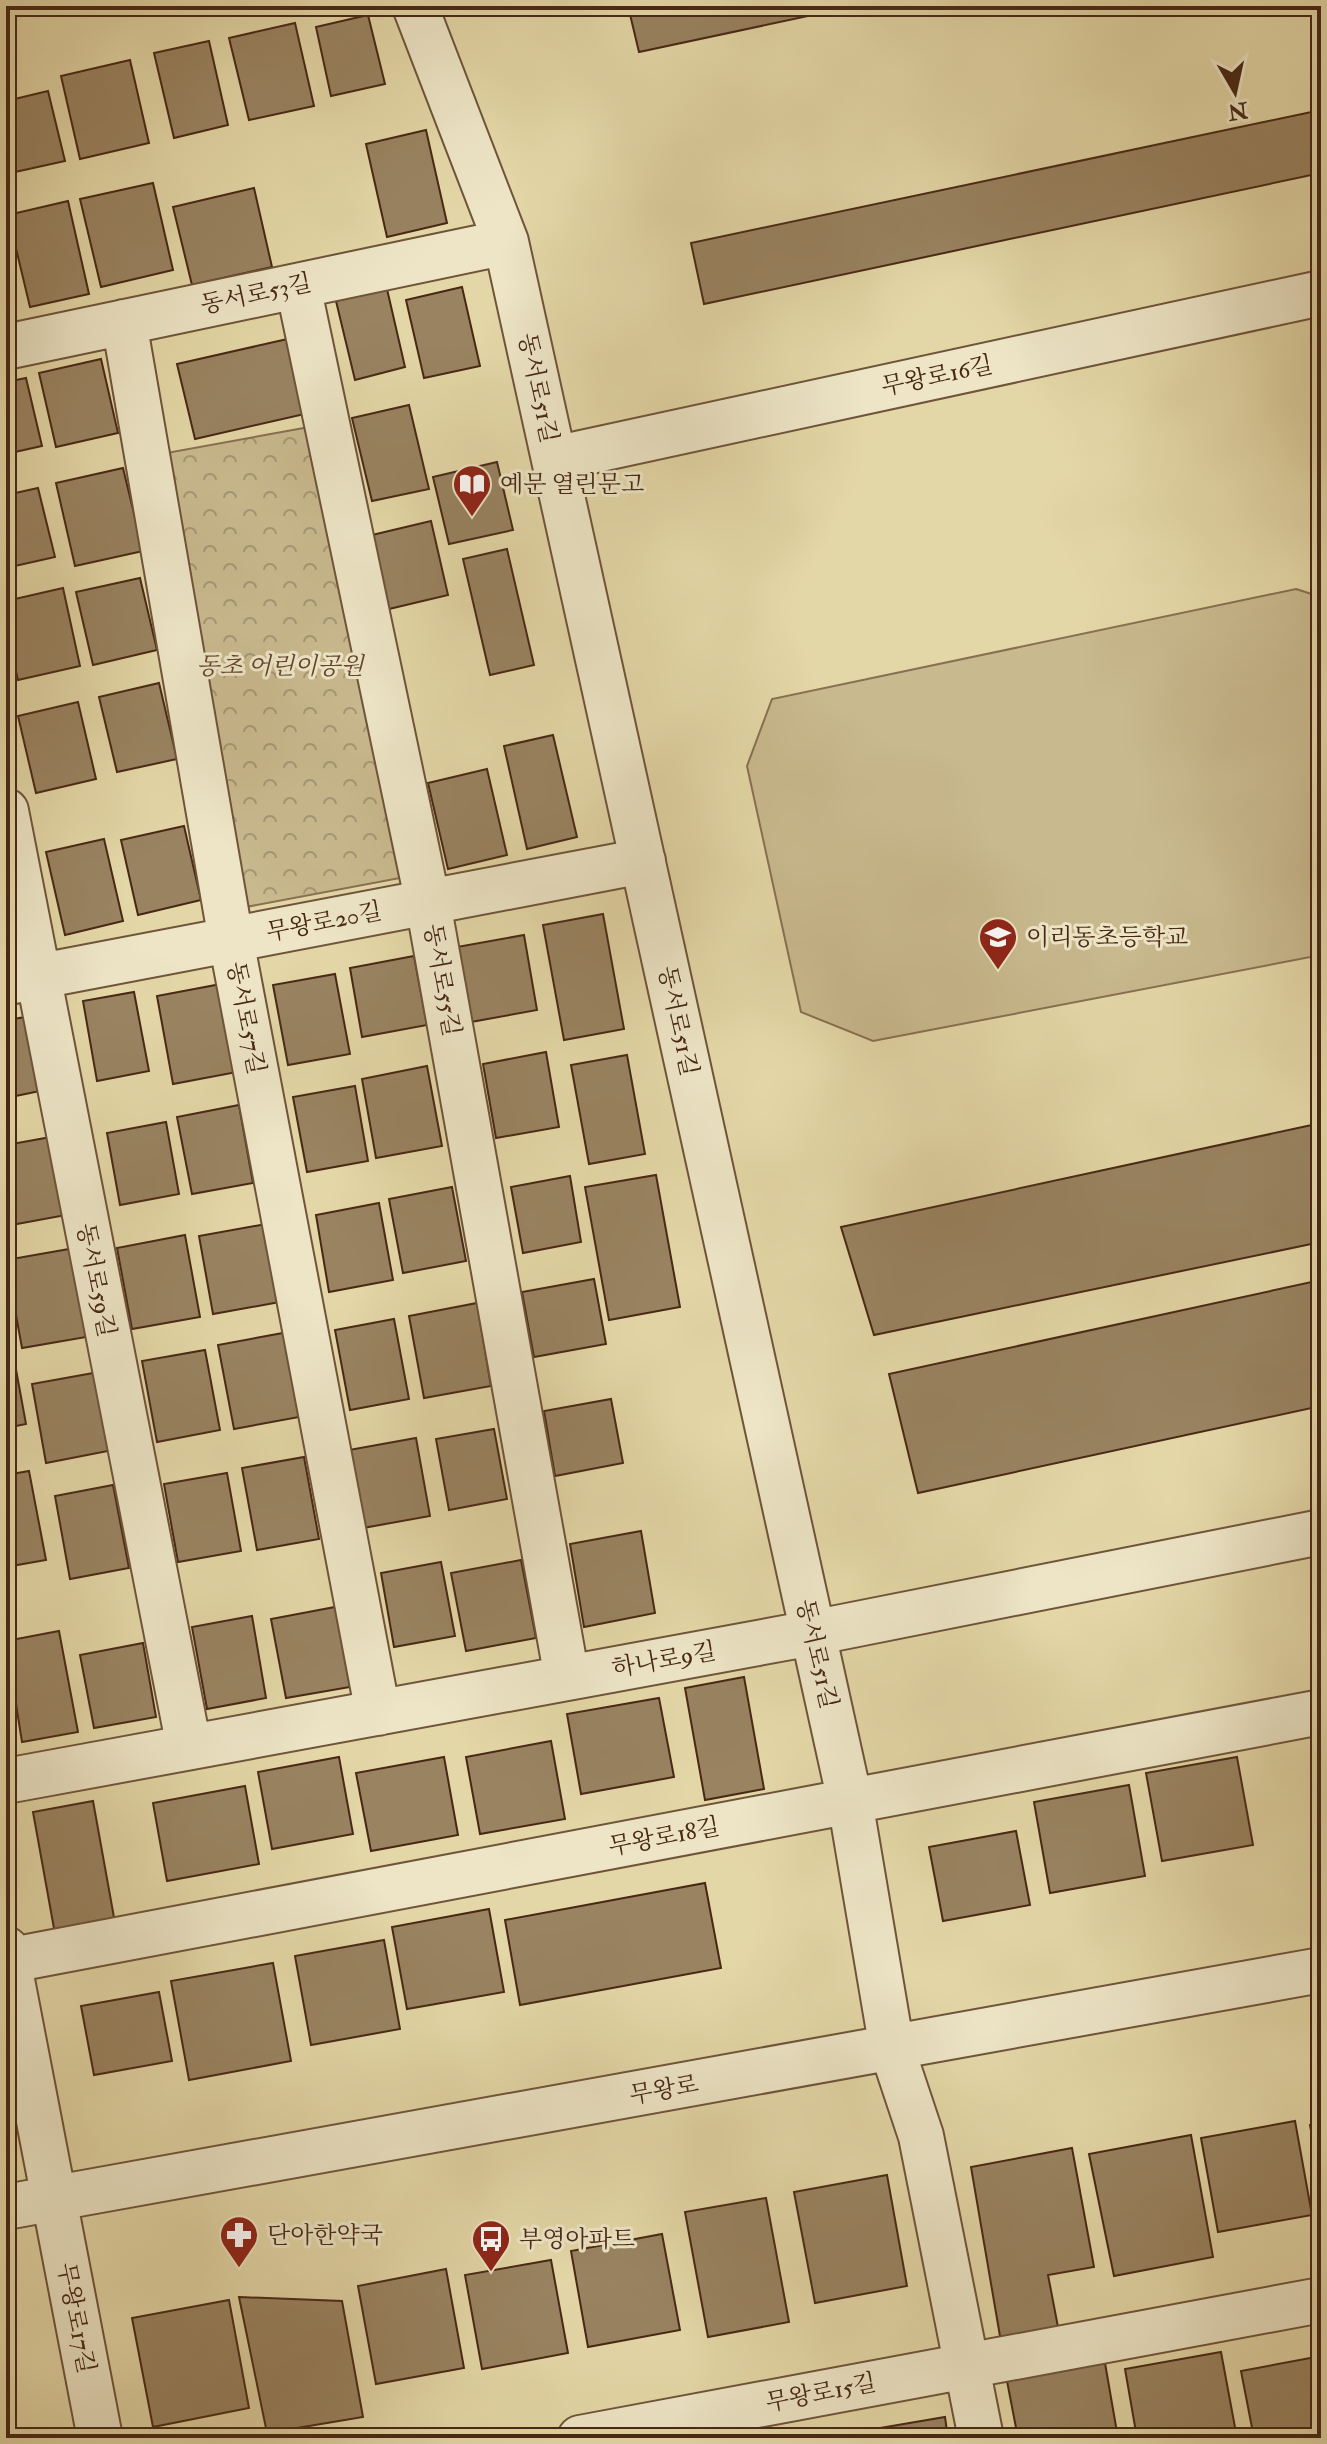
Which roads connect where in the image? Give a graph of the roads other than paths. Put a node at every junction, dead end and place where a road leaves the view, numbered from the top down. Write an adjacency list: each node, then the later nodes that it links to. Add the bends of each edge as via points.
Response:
1 (415, 6): 2 (street, 동서로51길)
2 (506, 242): 3 (street, 동서로53길); 7 (street, 동서로51길)
3 (298, 286): 5 (street, 동서로53길); 10 (street, 동서로55길)
4 (1321, 293): 7 (street, 무왕로16길)
5 (124, 322): 6 (street, 동서로53길); 11 (street, 동서로57길)
6 (6, 347)
7 (554, 459): 9 (street, 동서로51길)
8 (6, 811): 12 (street, 동서로59길)
9 (643, 861): 10 (street, 무왕로20길); 14 (street, 동서로51길)
10 (428, 903): 11 (street, 무왕로20길); 15 (street, 동서로55길)
11 (231, 940): 12 (street, 무왕로20길); 17 (street, 동서로57길)
12 (21, 980): 18 (street, 동서로59길)
13 (1321, 1532): 14 (street, 하나로9길)
14 (812, 1633): 15 (street, 하나로9길); 20 (street, 동서로51길)
15 (567, 1678): 17 (street, 하나로9길)
16 (1321, 1712): 20 (street, 무왕로18길)
17 (378, 1713): 18 (street, 하나로9길)
18 (189, 1747): 19 (street, 하나로9길)
19 (6, 1781)
20 (850, 1801): 21 (street, 무왕로18길); 23 (street, 동서로51길)
21 (7, 1957): 24 (street)
22 (1321, 1970): 23 (street, 무왕로)
23 (892, 2049): 24 (street, 무왕로); 27 (street, via 921,2136)
24 (52, 2199): 25 (street, 무왕로); 28 (street, 무왕로17길)
25 (6, 2207)
26 (1321, 2300): 27 (street, 무왕로15길)
27 (968, 2365): 29 (street, 무왕로15길); 30 (street)
28 (100, 2438)
29 (580, 2438)
30 (981, 2438)

